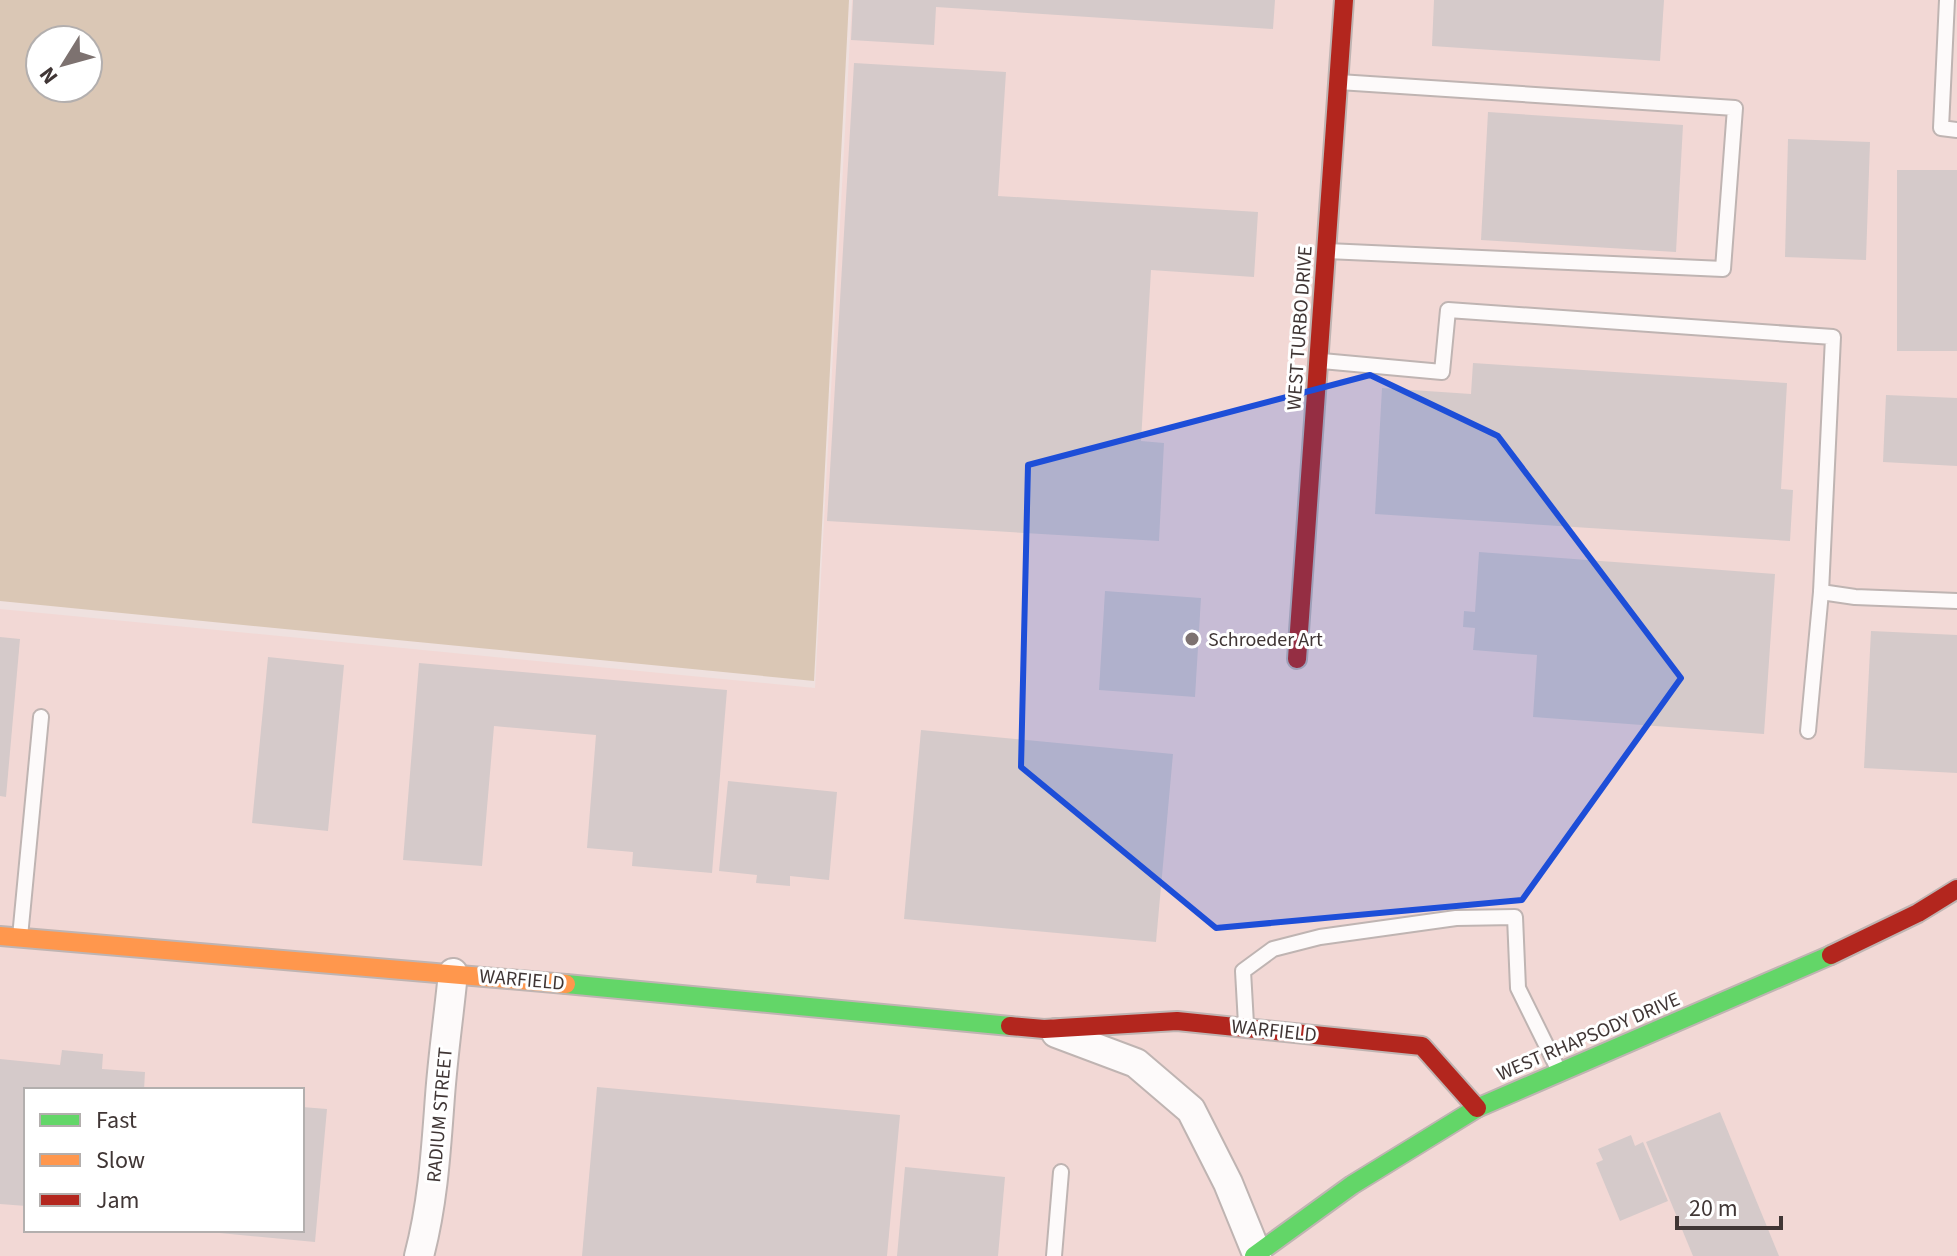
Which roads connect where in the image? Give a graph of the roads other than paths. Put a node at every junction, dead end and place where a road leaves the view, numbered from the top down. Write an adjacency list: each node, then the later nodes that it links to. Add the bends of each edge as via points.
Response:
1 (1344, 0): 3 (street, WEST TURBO DRIVE)
2 (1947, 0): 4 (lane, via 1941,128)
3 (1338, 82): 5 (street, WEST TURBO DRIVE); 5 (lane, via 1735,108 1723,269)
4 (1957, 130)
5 (1326, 251): 6 (street, WEST TURBO DRIVE)
6 (1319, 360): 7 (lane, via 1442,372 1448,310 1833,337); 9 (street, WEST TURBO DRIVE)
7 (1821, 592): 8 (lane); 11 (lane)
8 (1957, 601)
9 (1297, 659)
10 (41, 717): 14 (lane)
11 (1808, 731)
12 (1957, 889): 18 (street, WEST RHAPSODY DRIVE, via 1855,945)
13 (0, 936): 14 (street, WARFIELD)
14 (20, 938): 15 (street, WARFIELD)
15 (453, 973): 17 (street, WARFIELD); 22 (street, RADIUM STREET, via 436,1163)
16 (1246, 1028): 17 (street, WARFIELD, via 1177,1021); 18 (lane, via 1243,971 1273,949 1456,918 1515,917 1518,988); 19 (street, WARFIELD, via 1422,1046)
17 (1044, 1029): 21 (street, WARFIELD, via 1136,1063 1191,1110)
18 (1560, 1072): 19 (street, WEST RHAPSODY DRIVE)
19 (1477, 1108): 21 (street, WEST RHAPSODY DRIVE, via 1352,1185)
20 (1061, 1172): 23 (lane)
21 (1256, 1255)
22 (419, 1256)
23 (1054, 1256)

